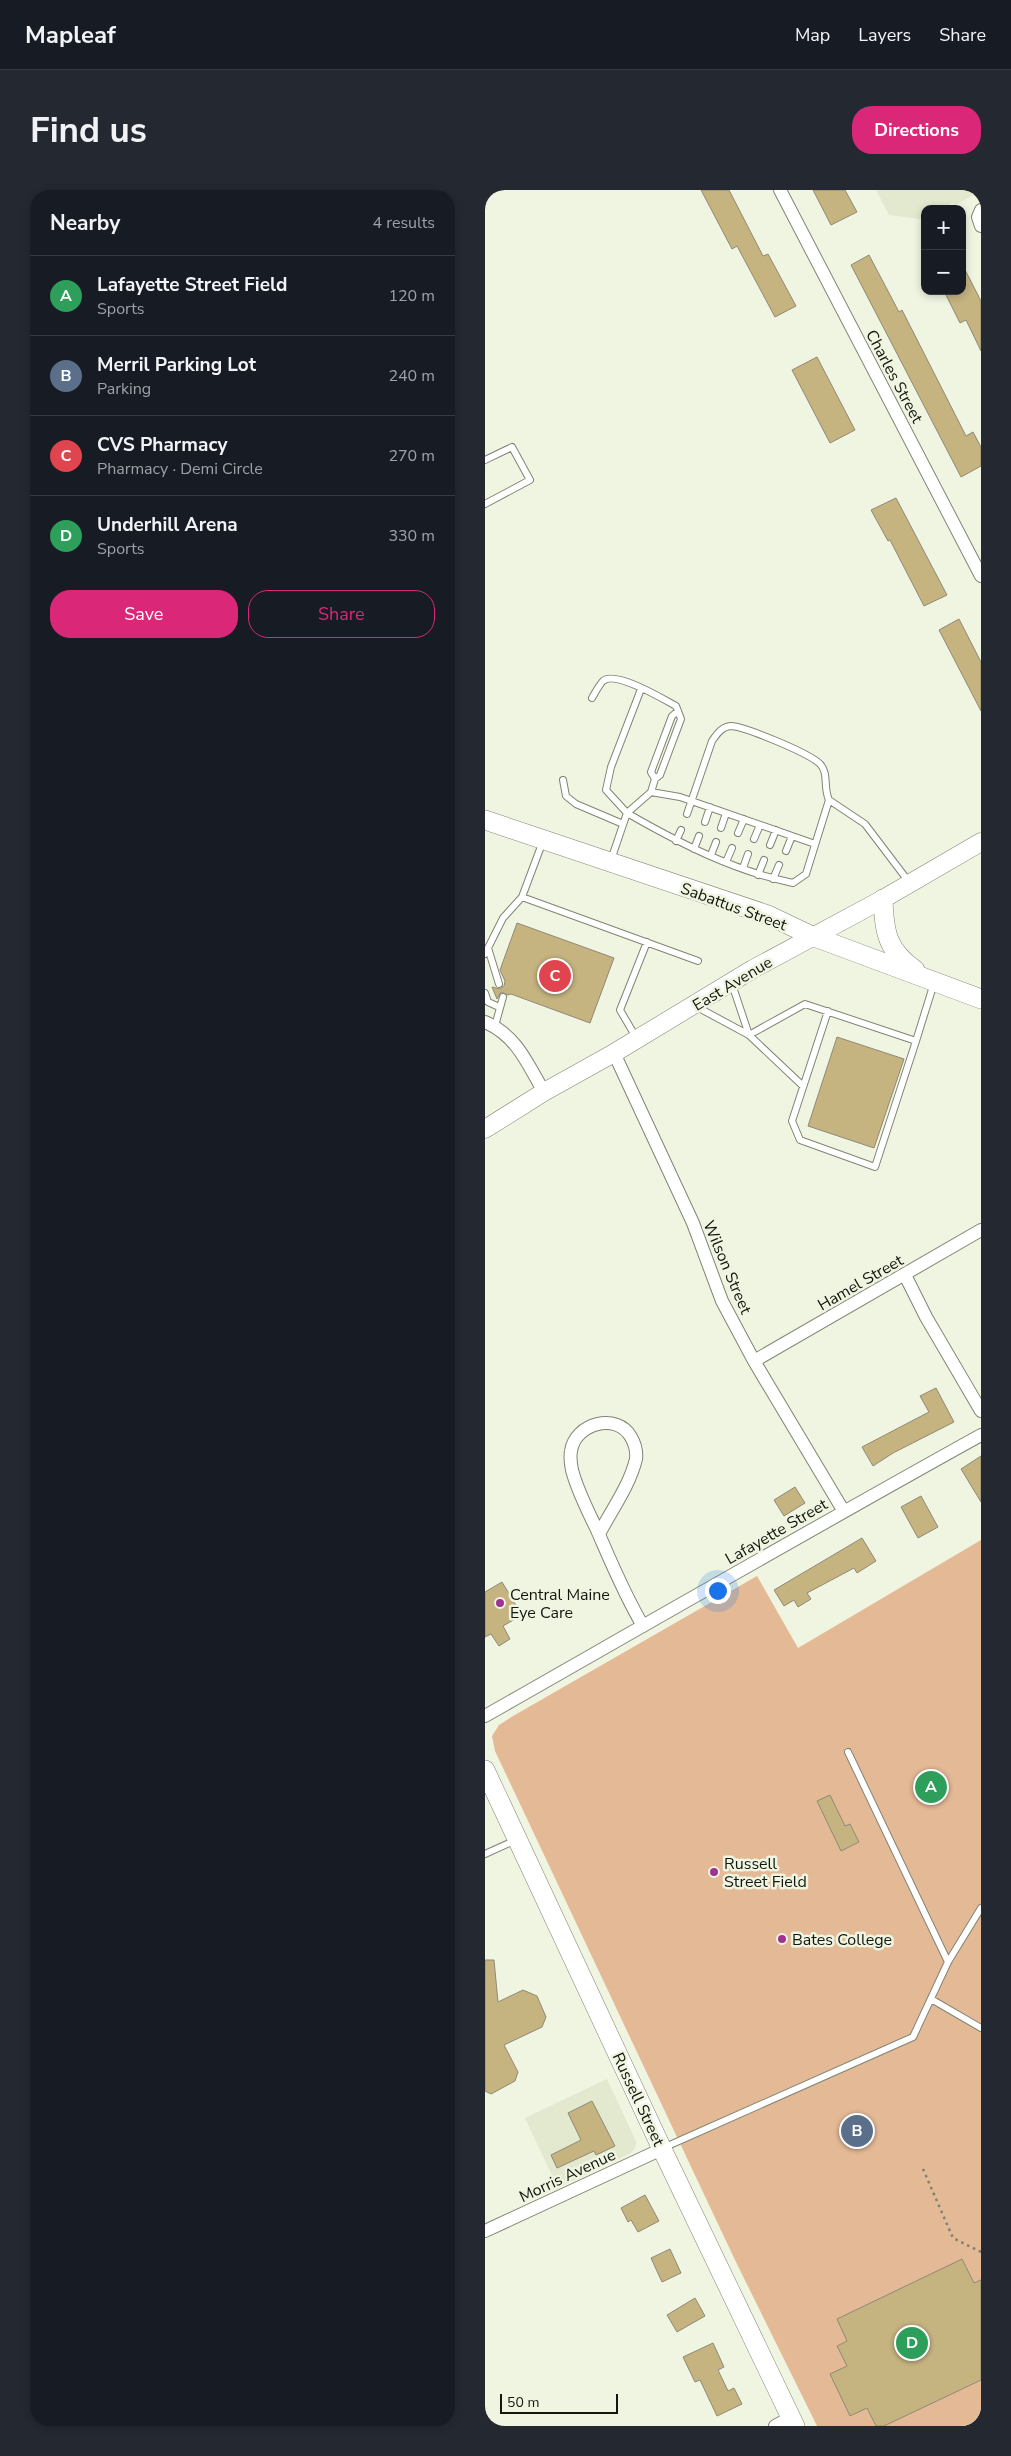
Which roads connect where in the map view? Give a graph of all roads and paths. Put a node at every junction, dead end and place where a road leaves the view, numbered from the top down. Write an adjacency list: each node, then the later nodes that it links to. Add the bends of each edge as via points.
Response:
1 (780, 190): 6 (street, Charles Street)
2 (981, 210): 3 (street, via 978,217)
3 (981, 226)
4 (485, 460): 5 (lane, via 512,447 530,480)
5 (485, 504)
6 (981, 576)
7 (641, 688): 8 (lane, via 624,680 608,678); 10 (lane, via 676,706 681,719); 14 (lane, via 611,767 606,790)
8 (592, 698)
9 (563, 780): 20 (lane, via 566,796 576,804)
10 (651, 792): 12 (lane); 14 (lane)
11 (829, 800): 12 (lane, via 822,765 787,745 731,726 719,730 712,741); 33 (lane); 47 (lane, via 865,824)
12 (692, 801): 13 (lane); 16 (lane)
13 (711, 807): 15 (lane); 19 (lane)
14 (627, 812): 20 (lane); 30 (lane)
15 (726, 813): 17 (lane); 22 (lane)
16 (687, 814)
17 (744, 819): 21 (lane); 25 (lane)
18 (485, 820): 29 (main road, Sabattus Street)
19 (705, 822)
20 (623, 824): 41 (lane)
21 (760, 825): 24 (lane); 28 (lane)
22 (721, 828)
23 (681, 830): 30 (lane)
24 (776, 830): 27 (lane); 34 (lane)
25 (738, 833)
26 (699, 836): 36 (lane)
27 (792, 836): 33 (lane); 37 (lane)
28 (754, 839)
29 (543, 840): 41 (main road, Sabattus Street); 48 (lane)
30 (676, 841): 36 (lane)
31 (716, 842): 39 (lane)
32 (981, 842): 47 (main road, East Avenue)
33 (815, 844): 46 (lane, via 807,874 793,883)
34 (770, 845)
35 (732, 848): 42 (lane)
36 (694, 849): 39 (lane)
37 (786, 851)
38 (748, 854): 44 (lane)
39 (711, 855): 42 (lane)
40 (764, 860): 45 (lane)
41 (610, 862): 50 (main road, Sabattus Street, via 768,916)
42 (726, 862): 44 (lane)
43 (779, 865): 46 (lane)
44 (743, 868): 45 (lane)
45 (759, 875): 46 (lane)
46 (773, 879)
47 (909, 883): 49 (main road, East Avenue)
48 (522, 897): 51 (lane); 52 (lane, via 503,918)
49 (883, 899): 50 (main road, East Avenue); 54 (main road, via 886,934 893,950)
50 (812, 936): 54 (main road, Sabattus Street); 55 (main road, East Avenue)
51 (647, 942): 53 (lane); 65 (lane, via 620,1010)
52 (486, 951): 56 (lane)
53 (698, 961)
54 (931, 981): 59 (main road, Sabattus Street); 66 (lane)
55 (732, 982): 60 (main road, East Avenue); 64 (lane)
56 (499, 984)
57 (485, 993): 61 (lane, via 488,1002)
58 (503, 997): 61 (lane)
59 (981, 999)
60 (694, 1005): 64 (lane); 65 (main road, East Avenue)
61 (499, 1007): 63 (lane)
62 (827, 1011): 64 (lane, via 805,1004); 66 (lane); 68 (lane)
63 (490, 1024): 69 (street, via 515,1043)
64 (749, 1035): 68 (lane)
65 (637, 1040): 67 (main road, East Avenue)
66 (916, 1041): 68 (lane, via 875,1167 800,1140 792,1121)
67 (615, 1053): 69 (main road, East Avenue); 73 (street, Wilson Street, via 693,1223 721,1301)
68 (803, 1086)
69 (544, 1092): 70 (main road, East Avenue)
70 (485, 1128)
71 (981, 1230): 72 (street, Hamel Street)
72 (905, 1274): 73 (street, Hamel Street); 74 (street)
73 (754, 1361): 76 (street, Wilson Street)
74 (981, 1411)
75 (981, 1435): 76 (street, Lafayette Street)
76 (843, 1510): 78 (street, Lafayette Street)
77 (599, 1534): 77 (street, via 628,1481 637,1450 621,1425 606,1422 582,1432 571,1450 571,1469); 78 (street)
78 (643, 1626): 79 (street, Lafayette Street)
79 (485, 1716)
80 (847, 1752): 85 (lane)
81 (485, 1770): 82 (main road, Russell Street)
82 (517, 1839): 83 (lane); 88 (main road, Russell Street)
83 (485, 1854)
84 (981, 1908): 85 (lane)
85 (948, 1962): 86 (lane)
86 (931, 1999): 87 (lane); 88 (lane, via 913,2037)
87 (981, 2028)
88 (662, 2149): 90 (street, Morris Avenue); 92 (main road, Russell Street)
89 (923, 2169): 91 (path, via 953,2238)
90 (485, 2231)
91 (981, 2252)
92 (787, 2423)

